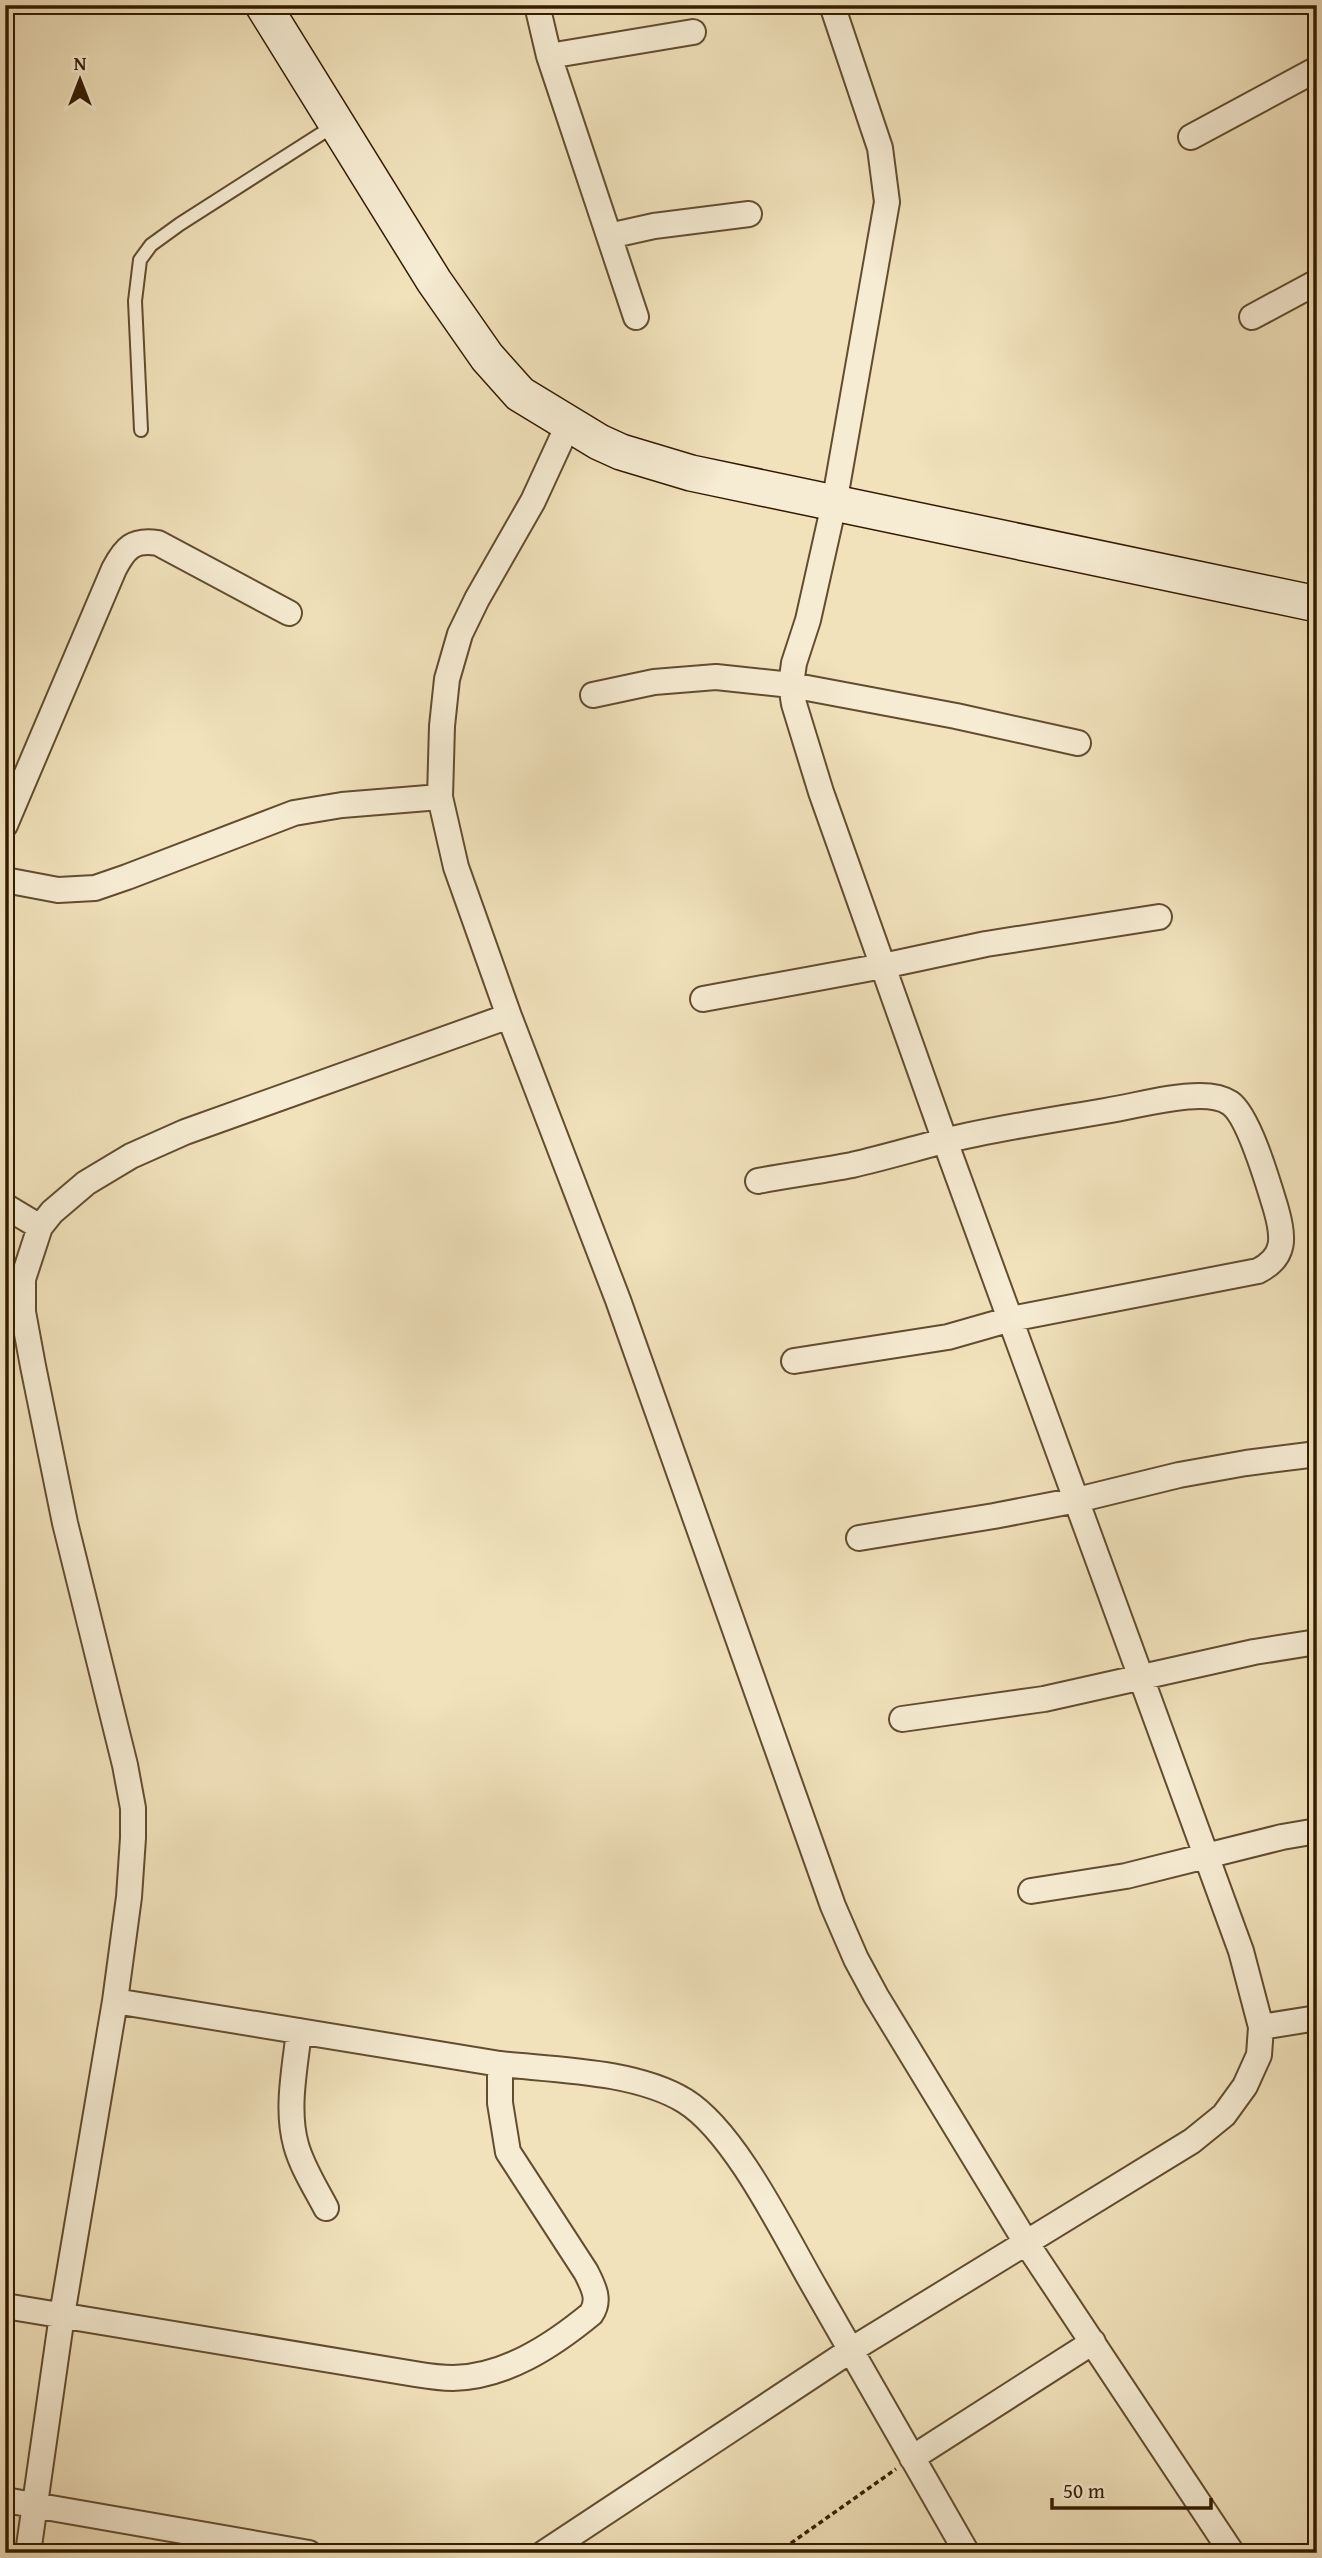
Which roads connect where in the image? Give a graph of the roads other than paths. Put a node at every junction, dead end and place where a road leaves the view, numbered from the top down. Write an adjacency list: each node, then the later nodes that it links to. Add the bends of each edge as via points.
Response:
1 (263, 5): 7 (street)
2 (537, 5): 5 (street)
3 (832, 5): 16 (street, via 880,148 887,202)
4 (693, 32): 5 (street)
5 (549, 56): 10 (street)
6 (1317, 69): 8 (street)
7 (337, 124): 14 (street, via 487,357 520,394); 15 (lane, via 180,224 151,245 140,260 135,302)
8 (1191, 137)
9 (749, 214): 10 (street)
10 (609, 236): 12 (street)
11 (1317, 282): 13 (street)
12 (636, 317)
13 (1252, 317)
14 (568, 425): 16 (street, via 621,452); 22 (street, via 533,501 460,634 447,679)
15 (141, 430)
16 (834, 504): 17 (street); 19 (street)
17 (1317, 604)
18 (289, 613): 23 (street, via 158,543 146,541 127,549 114,569)
19 (791, 685): 20 (street, via 716,677 654,682); 21 (street); 26 (street, via 821,792)
20 (593, 695)
21 (1079, 744)
22 (440, 797): 24 (street, via 294,813 94,888 58,890); 28 (street, via 456,867)
23 (5, 825)
24 (5, 880)
25 (1159, 917): 26 (street, via 986,944)
26 (883, 966): 27 (street); 29 (street)
27 (703, 999)
28 (509, 1016): 32 (street, via 142,1151 86,1183); 50 (street, via 618,1300 842,1927 876,1996)
29 (944, 1141): 30 (street, via 850,1165); 33 (street); 33 (street, via 1174,1099 1218,1097 1239,1113 1265,1172 1280,1221 1278,1257 1269,1265 1240,1276)
30 (758, 1181)
31 (5, 1206): 32 (street)
32 (40, 1227): 44 (street, via 23,1279 23,1312 65,1523 133,1808 129,1897)
33 (1011, 1319): 34 (street, via 948,1337); 36 (street)
34 (794, 1361)
35 (1317, 1454): 36 (street, via 1179,1475)
36 (1077, 1500): 37 (street); 39 (street)
37 (859, 1538)
38 (1317, 1642): 39 (street)
39 (1138, 1677): 40 (street, via 1044,1699); 42 (street)
40 (902, 1719)
41 (1317, 1831): 42 (street)
42 (1207, 1855): 43 (street, via 1126,1876); 46 (street, via 1241,1951)
43 (1031, 1891)
44 (115, 2001): 47 (street); 52 (street)
45 (1317, 2018): 46 (street)
46 (1261, 2027): 50 (street, via 1259,2056 1224,2115 1192,2141)
47 (299, 2031): 48 (street); 49 (street, via 293,2133 306,2173)
48 (500, 2064): 52 (street, via 500,2103 508,2152 595,2291 595,2309 557,2340 506,2368 450,2378); 54 (street, via 656,2087 698,2109 743,2165)
49 (326, 2208)
50 (1027, 2244): 53 (street); 54 (street)
51 (5, 2306): 52 (street)
52 (62, 2315): 57 (street)
53 (1093, 2342): 55 (street); 62 (street)
54 (851, 2350): 55 (street); 60 (street)
55 (912, 2458): 61 (street)
56 (5, 2500): 57 (street)
57 (35, 2505): 58 (street); 59 (street)
58 (28, 2553)
59 (309, 2553)
60 (544, 2553)
61 (967, 2553)
62 (1232, 2553)

